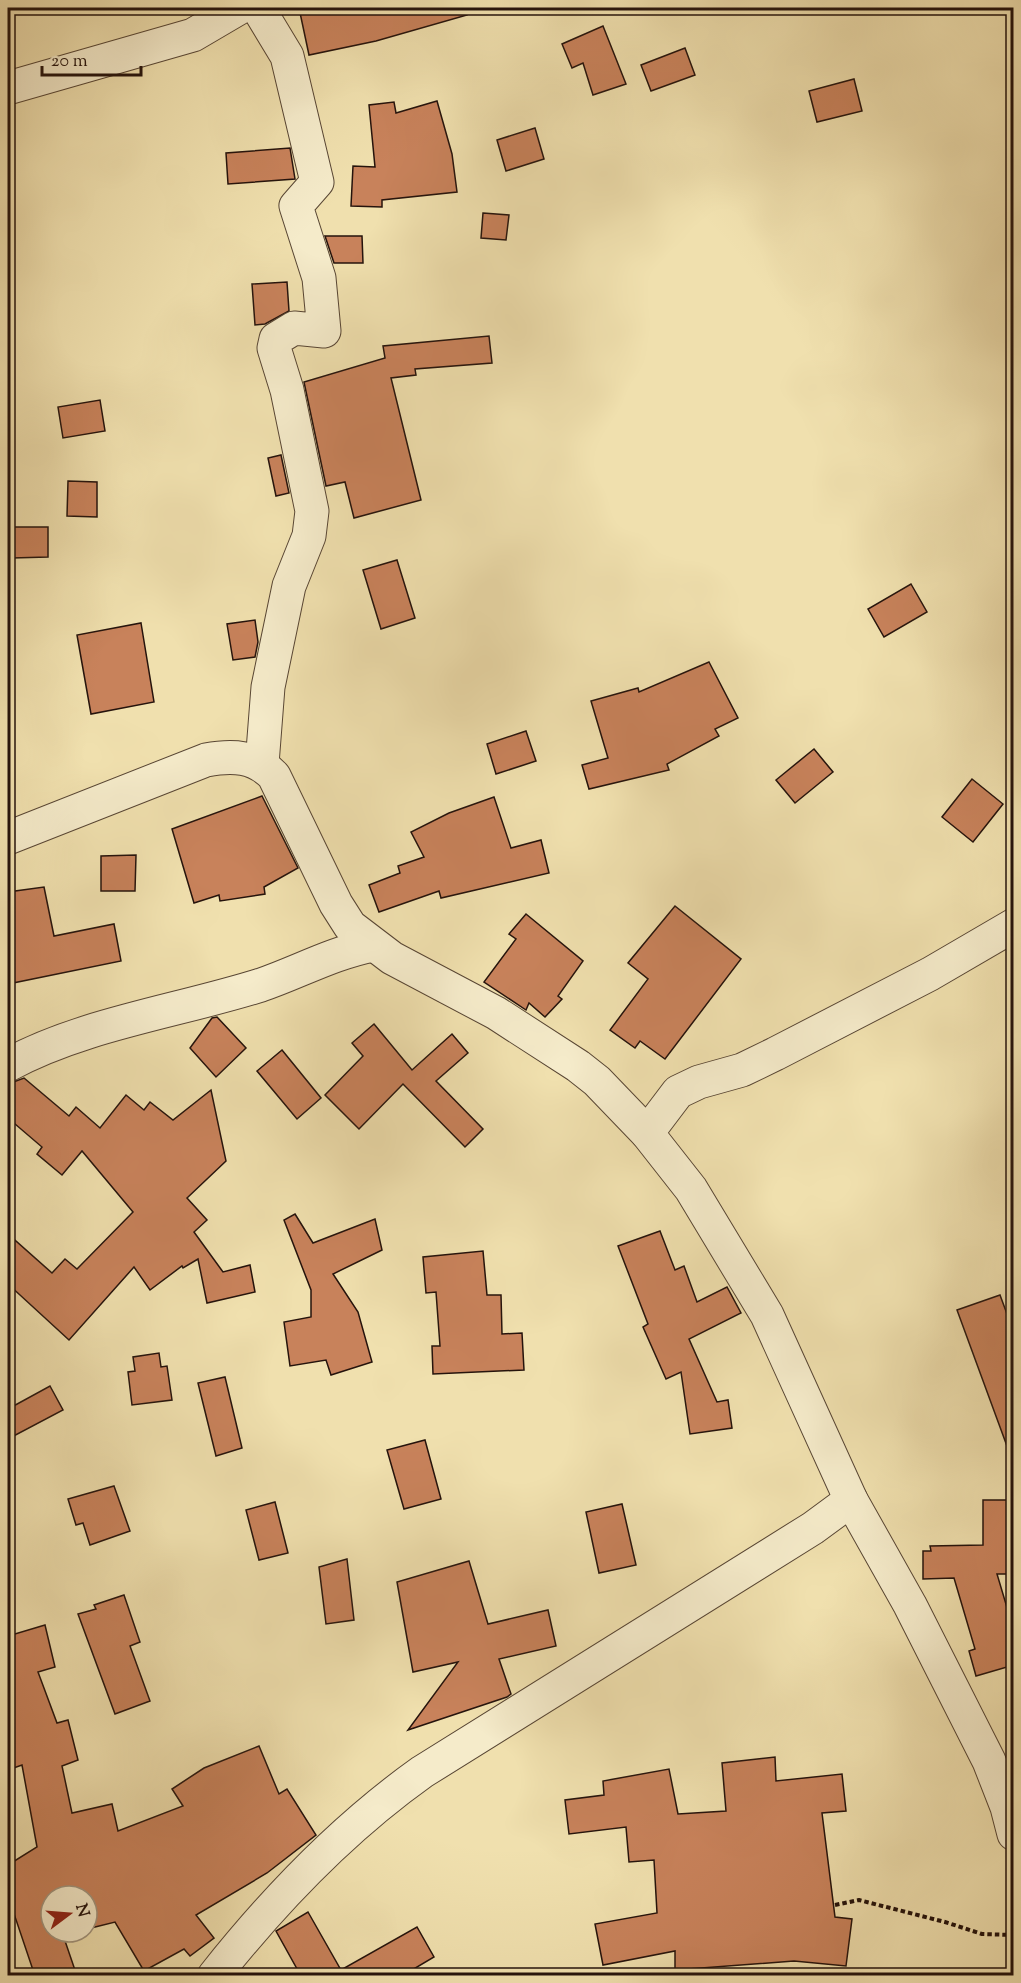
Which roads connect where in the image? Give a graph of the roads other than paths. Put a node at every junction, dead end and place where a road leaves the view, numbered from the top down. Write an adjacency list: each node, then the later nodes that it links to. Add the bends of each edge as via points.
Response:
1 (239, 8): 3 (street, via 193,35)
2 (258, 8): 4 (street, via 287,56 317,182 296,206 319,278 324,331 294,328 276,339 274,348 287,390 312,511 309,536 290,586 268,687)
3 (8, 88)
4 (262, 764): 5 (street, via 225,756 206,760); 7 (street, via 274,776 336,904 350,926)
5 (8, 838)
6 (1014, 925): 9 (street, via 930,974 759,1062 678,1092)
7 (373, 945): 8 (street, via 346,950 259,985 71,1038); 9 (street, via 496,1013 578,1066)
8 (8, 1065)
9 (647, 1133): 10 (street, via 691,1189 767,1315)
10 (851, 1500): 11 (street, via 910,1605 988,1761); 12 (street, via 813,1528 381,1801 299,1877)
11 (1014, 1834)
12 (214, 1976)

